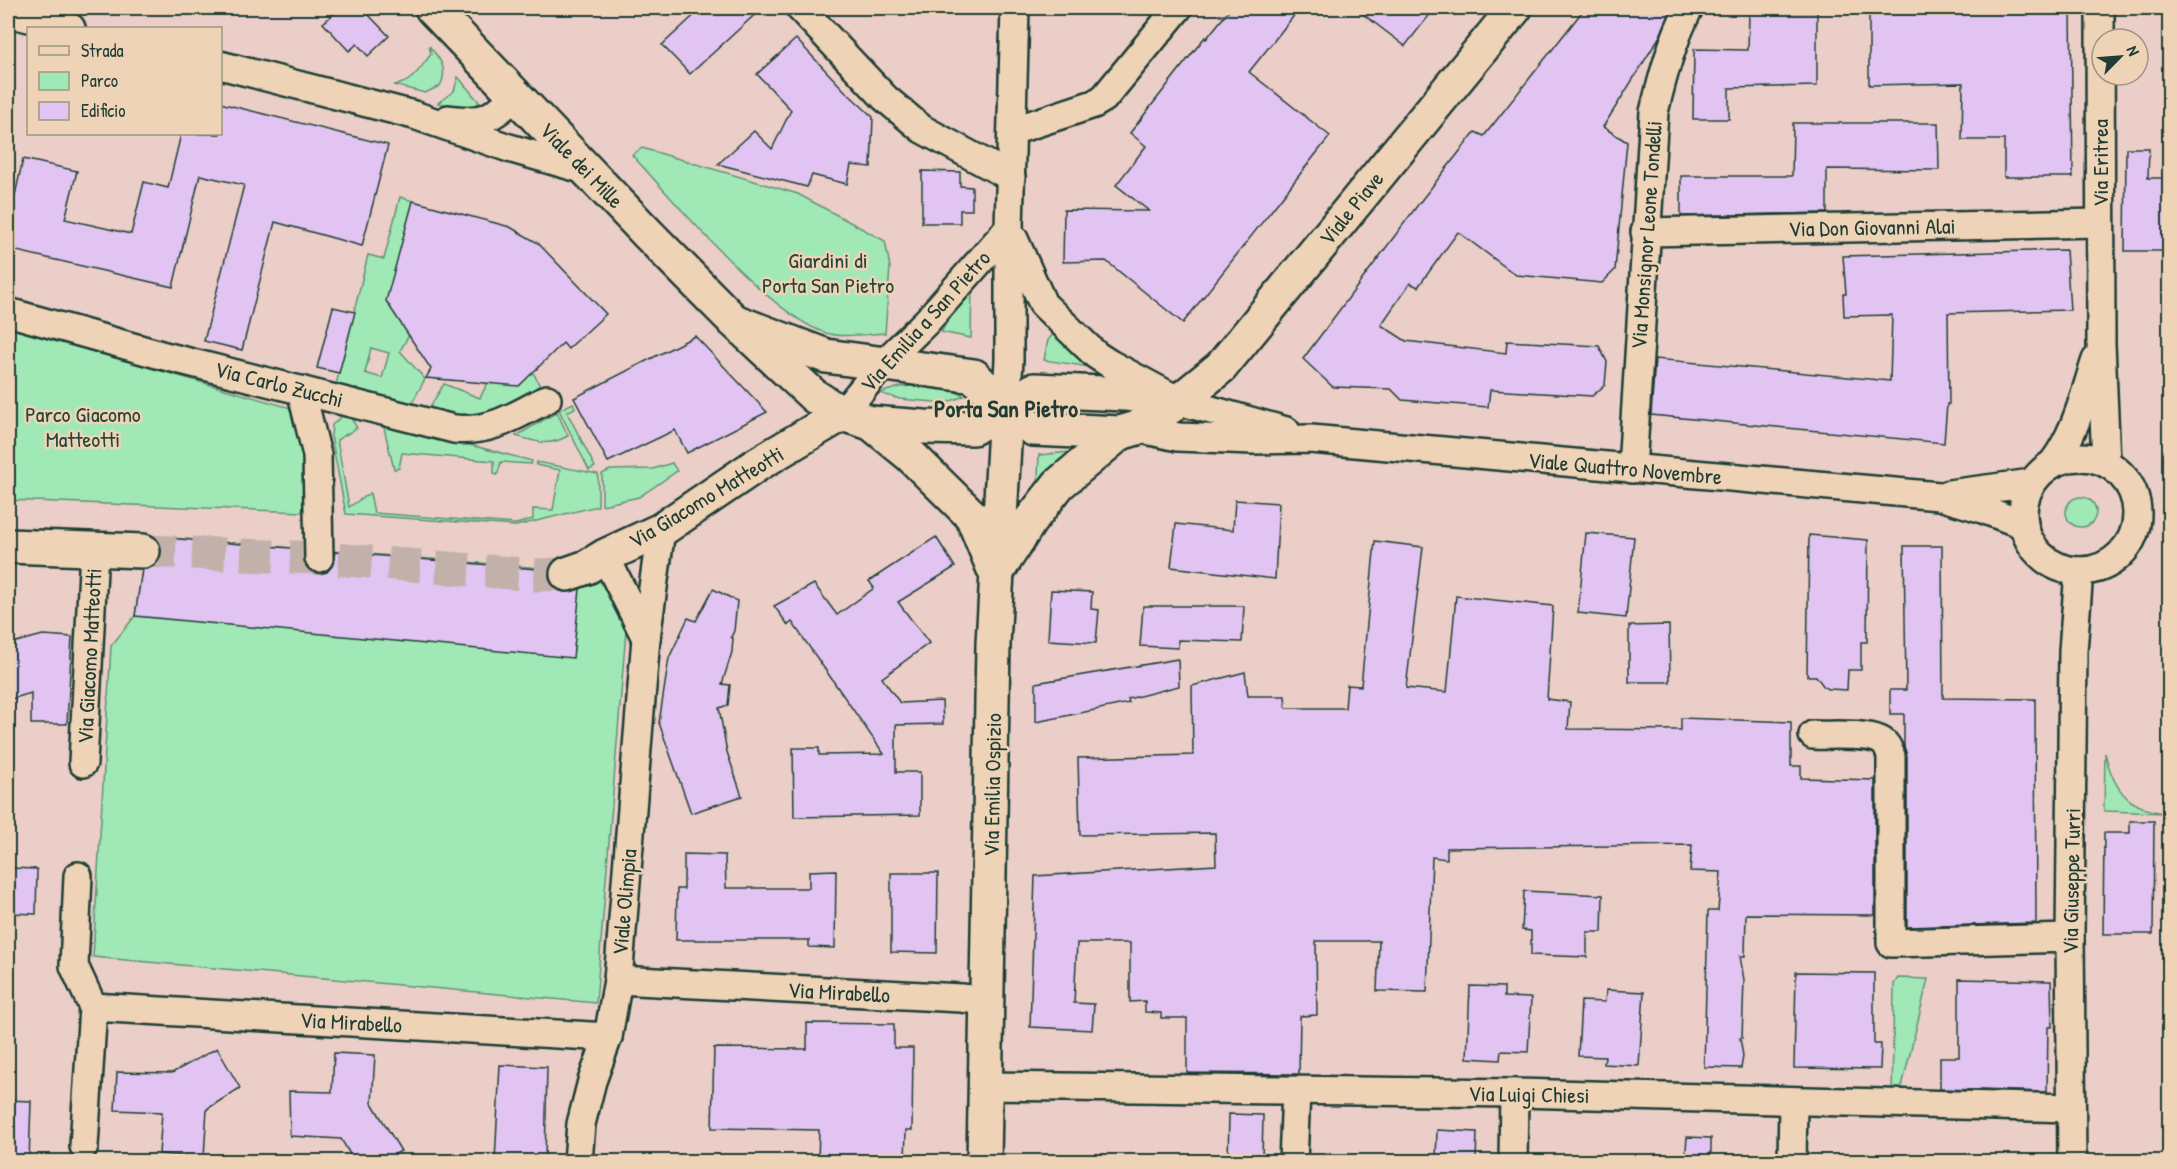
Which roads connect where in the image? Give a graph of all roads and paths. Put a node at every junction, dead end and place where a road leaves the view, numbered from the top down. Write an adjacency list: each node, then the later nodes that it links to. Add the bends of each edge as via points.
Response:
1 (432, 8): 11 (main road, Viale dei Mille)
2 (800, 8): 15 (street, via 885,98 922,129)
3 (1015, 8): 13 (street, Via Emilia a San Pietro)
4 (1178, 8): 13 (street, via 1104,98)
5 (1515, 8): 25 (main road, Viale Piave, via 1221,367)
6 (1689, 8): 18 (street, Via Monsignor Leone Tondelli, via 1665,66 1654,112)
7 (2100, 8): 16 (street, Via Eritrea)
8 (8, 13): 9 (street)
9 (67, 27)
10 (222, 66): 12 (street)
11 (516, 96): 12 (street, via 492,116 471,122); 14 (main road, Viale dei Mille)
12 (414, 115): 14 (street)
13 (1012, 131): 15 (street, Via Emilia a San Pietro)
14 (586, 170): 20 (main road, Viale dei Mille)
15 (1011, 177): 17 (street, Via Emilia a San Pietro)
16 (2100, 223): 18 (street, Via Don Giovanni Alai); 21 (street, Via Eritrea)
17 (1010, 228): 22 (street, Via Emilia a San Pietro); 25 (street, Via Emilia a San Pietro, via 1043,304 1096,355); 26 (street, Via Emilia a San Pietro)
18 (1645, 232): 32 (street, Via Monsignor Leone Tondelli)
19 (8, 312): 23 (street, Via Carlo Zucchi)
20 (734, 321): 22 (main road, Viale dei Mille, via 826,356); 27 (main road, Viale dei Mille, via 814,396)
21 (2101, 331): 30 (street, via 2074,428); 31 (street, Via Eritrea)
22 (884, 364): 26 (main road, Viale dei Mille, via 974,376); 27 (street, Via Emilia a San Pietro)
23 (301, 390): 24 (street, Via Carlo Zucchi, via 469,430 506,421); 41 (street, via 317,455)
24 (547, 399)
25 (1179, 401): 26 (main road, via 1034,390); 28 (main road, Viale Piave); 29 (street, Viale Quattro Novembre)
26 (1006, 409): 27 (main road, via 974,428 924,427); 28 (main road, Viale dei Mille, via 1033,429); 44 (main road, Via Emilia Ospizio)
27 (856, 418): 36 (main road, Via Giacomo Matteotti, via 758,464); 44 (main road, Viale dei Mille, via 910,455 972,516)
28 (1129, 431): 29 (street, Viale Quattro Novembre, via 1178,437); 44 (main road, Viale Piave, via 1059,484)
29 (1311, 439): 32 (street, Viale Quattro Novembre)
30 (2053, 463): 31 (street, via 2079,456); 33 (street)
31 (2106, 463): 42 (street, via 2124,476 2133,492 2138,509 2135,531 2116,559 2096,569)
32 (1632, 469): 34 (street, Viale Quattro Novembre)
33 (2032, 483): 34 (street); 35 (street, via 2024,503)
34 (1939, 496): 35 (street)
35 (2024, 525): 42 (street, via 2033,546 2046,560)
36 (661, 530): 40 (main road, Via Giacomo Matteotti); 45 (street, Viale Olimpia)
37 (8, 546): 38 (main road, Via Giacomo Matteotti)
38 (94, 550): 39 (main road, Via Giacomo Matteotti); 47 (street, Via Giacomo Matteotti)
39 (143, 551)
40 (605, 556): 43 (main road, Via Giacomo Matteotti); 45 (street)
41 (319, 558)
42 (2079, 571): 49 (street, Via Giuseppe Turri, via 2073,651)
43 (567, 574)
44 (996, 574): 51 (main road, Via Emilia Ospizio)
45 (645, 638): 50 (street, Viale Olimpia)
46 (1813, 735): 49 (street, via 1873,737 1885,743 1891,756 1891,943)
47 (83, 763)
48 (78, 876): 52 (street, via 74,966)
49 (2070, 938): 58 (street, Via Giuseppe Turri)
50 (618, 980): 51 (street, Via Mirabello); 53 (street, Viale Olimpia)
51 (988, 1002): 54 (main road, Via Emilia Ospizio)
52 (93, 1007): 53 (street, Via Mirabello); 59 (street)
53 (608, 1036): 60 (street, Viale Olimpia, via 581,1124)
54 (986, 1086): 55 (street, Via Luigi Chiesi); 61 (main road, Via Emilia Ospizio)
55 (1296, 1090): 56 (street, Via Luigi Chiesi); 62 (street)
56 (1514, 1093): 57 (street, Via Luigi Chiesi); 63 (street)
57 (1793, 1101): 58 (street, Via Luigi Chiesi); 64 (street)
58 (2071, 1108): 65 (street, Via Giuseppe Turri)
59 (84, 1146)
60 (578, 1161)
61 (984, 1161)
62 (1293, 1161)
63 (1513, 1161)
64 (1792, 1161)
65 (2072, 1161)

